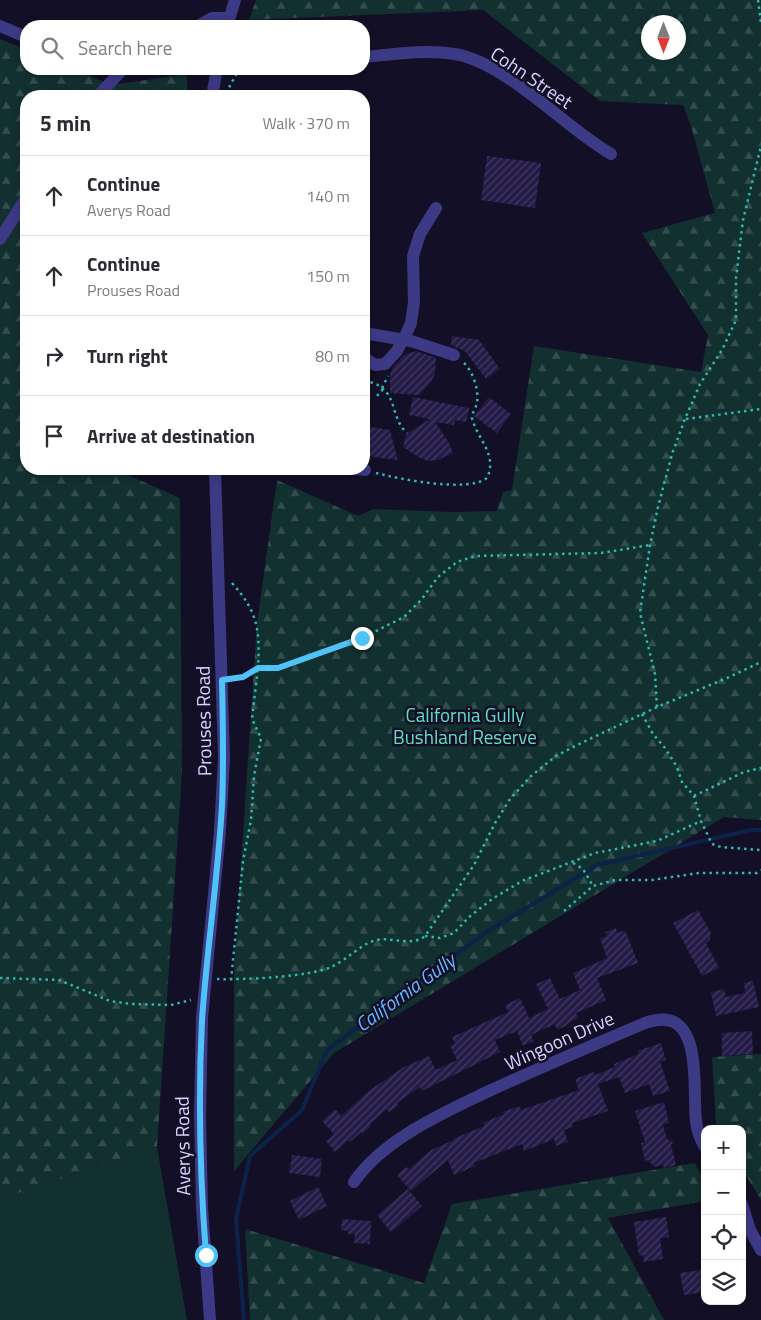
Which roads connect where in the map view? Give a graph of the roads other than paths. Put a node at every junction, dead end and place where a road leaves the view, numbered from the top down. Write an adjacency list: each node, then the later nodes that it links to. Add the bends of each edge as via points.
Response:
1 (235, 0): 2 (street)
2 (229, 20)
3 (0, 26): 4 (street)
4 (20, 34)
5 (370, 56): 10 (street, Cohn Street, via 438,53 471,59 500,73)
6 (117, 75): 8 (street)
7 (216, 75): 9 (street)
8 (103, 90)
9 (213, 90)
10 (611, 154)
11 (20, 207): 13 (street)
12 (436, 208): 15 (street, via 420,234 413,256 414,302 411,323)
13 (0, 239)
14 (370, 334): 15 (street)
15 (403, 339): 16 (street); 17 (street, via 385,364)
16 (454, 355)
17 (370, 364)
18 (215, 475): 19 (street, Prouses Road, via 224,758)
19 (206, 975): 24 (street, Averys Road, via 200,1067 200,1160)
20 (701, 1137): 21 (street, Wingoon Drive, via 697,1127 688,1039 678,1024 660,1019 536,1070 427,1121 374,1158)
21 (354, 1182)
22 (745, 1215): 23 (street)
23 (761, 1250)
24 (210, 1320)

